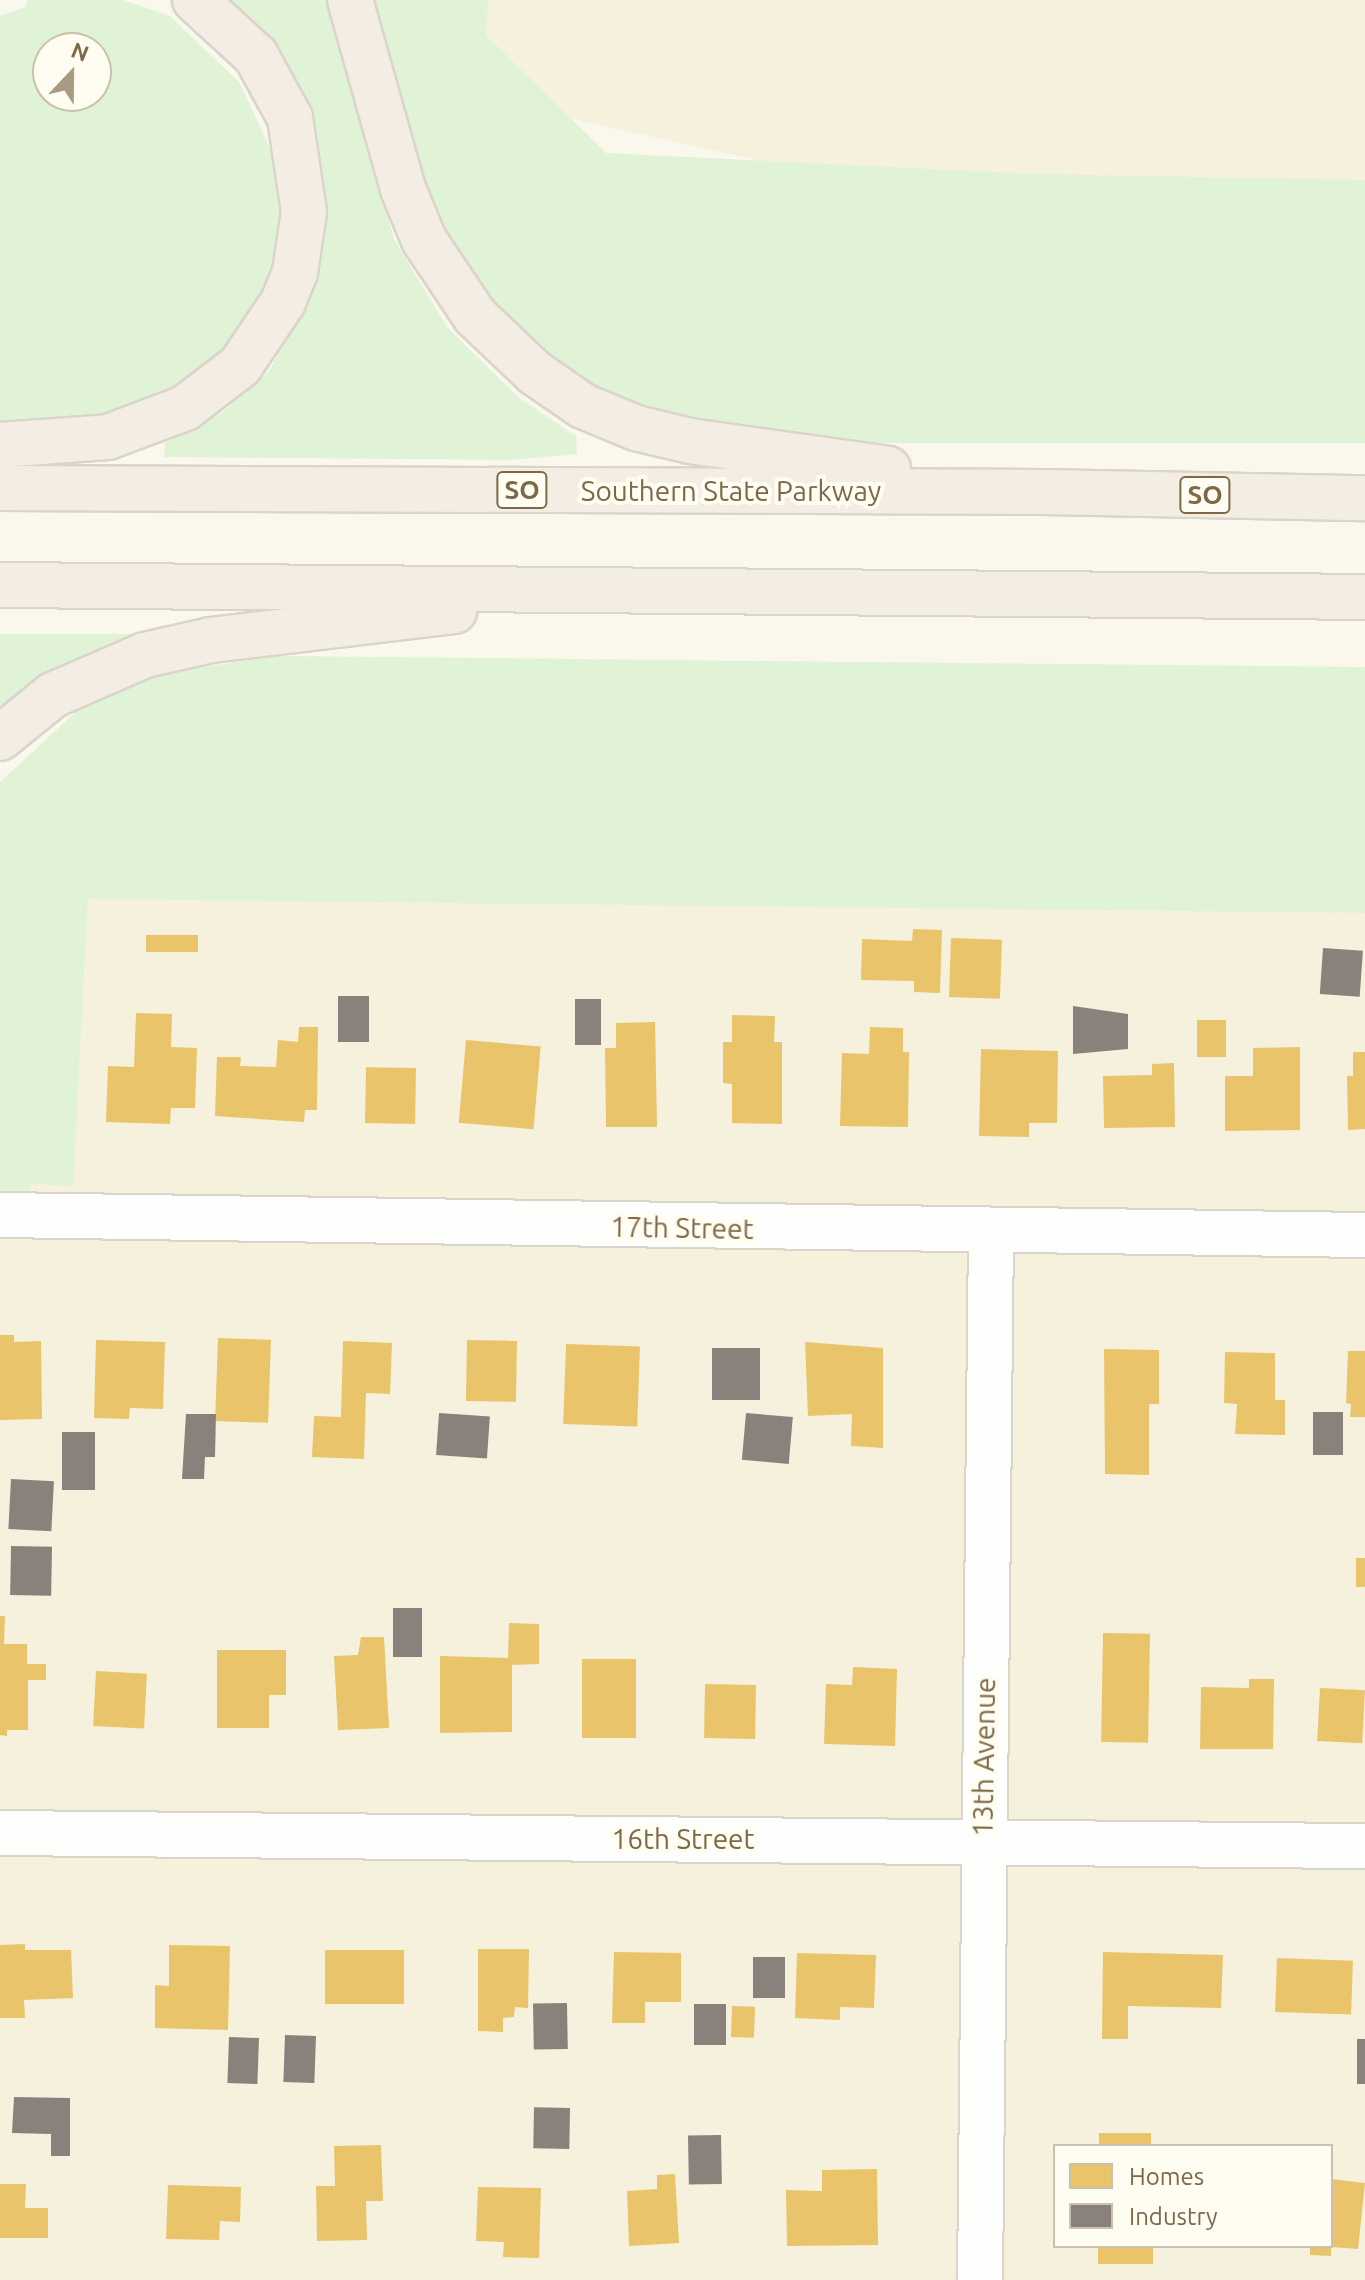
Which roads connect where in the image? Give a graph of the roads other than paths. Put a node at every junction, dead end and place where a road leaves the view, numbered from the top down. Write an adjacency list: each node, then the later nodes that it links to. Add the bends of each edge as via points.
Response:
1 (195, 0): 3 (highway, via 256,56 290,118 304,212 295,272 283,302 240,366 185,408 108,437)
2 (350, 0): 5 (highway, via 403,189 424,240 475,316 560,392 607,419 690,441)
3 (0, 445)
4 (0, 488): 5 (highway, Southern State Parkway / SO)
5 (1044, 492): 6 (highway, Southern State Parkway / SO)
6 (1365, 498)
7 (0, 585): 8 (highway)
8 (598, 590): 9 (highway); 10 (highway, via 168,649 53,695)
9 (1365, 597)
10 (0, 738)
11 (0, 1215): 12 (street, 17th Street)
12 (991, 1233): 13 (street, 17th Street); 15 (street, 13th Avenue)
13 (1365, 1235)
14 (0, 1833): 15 (street, 16th Street)
15 (983, 1841): 16 (street, 16th Street); 17 (street, 13th Avenue)
16 (1365, 1846)
17 (980, 2280)

